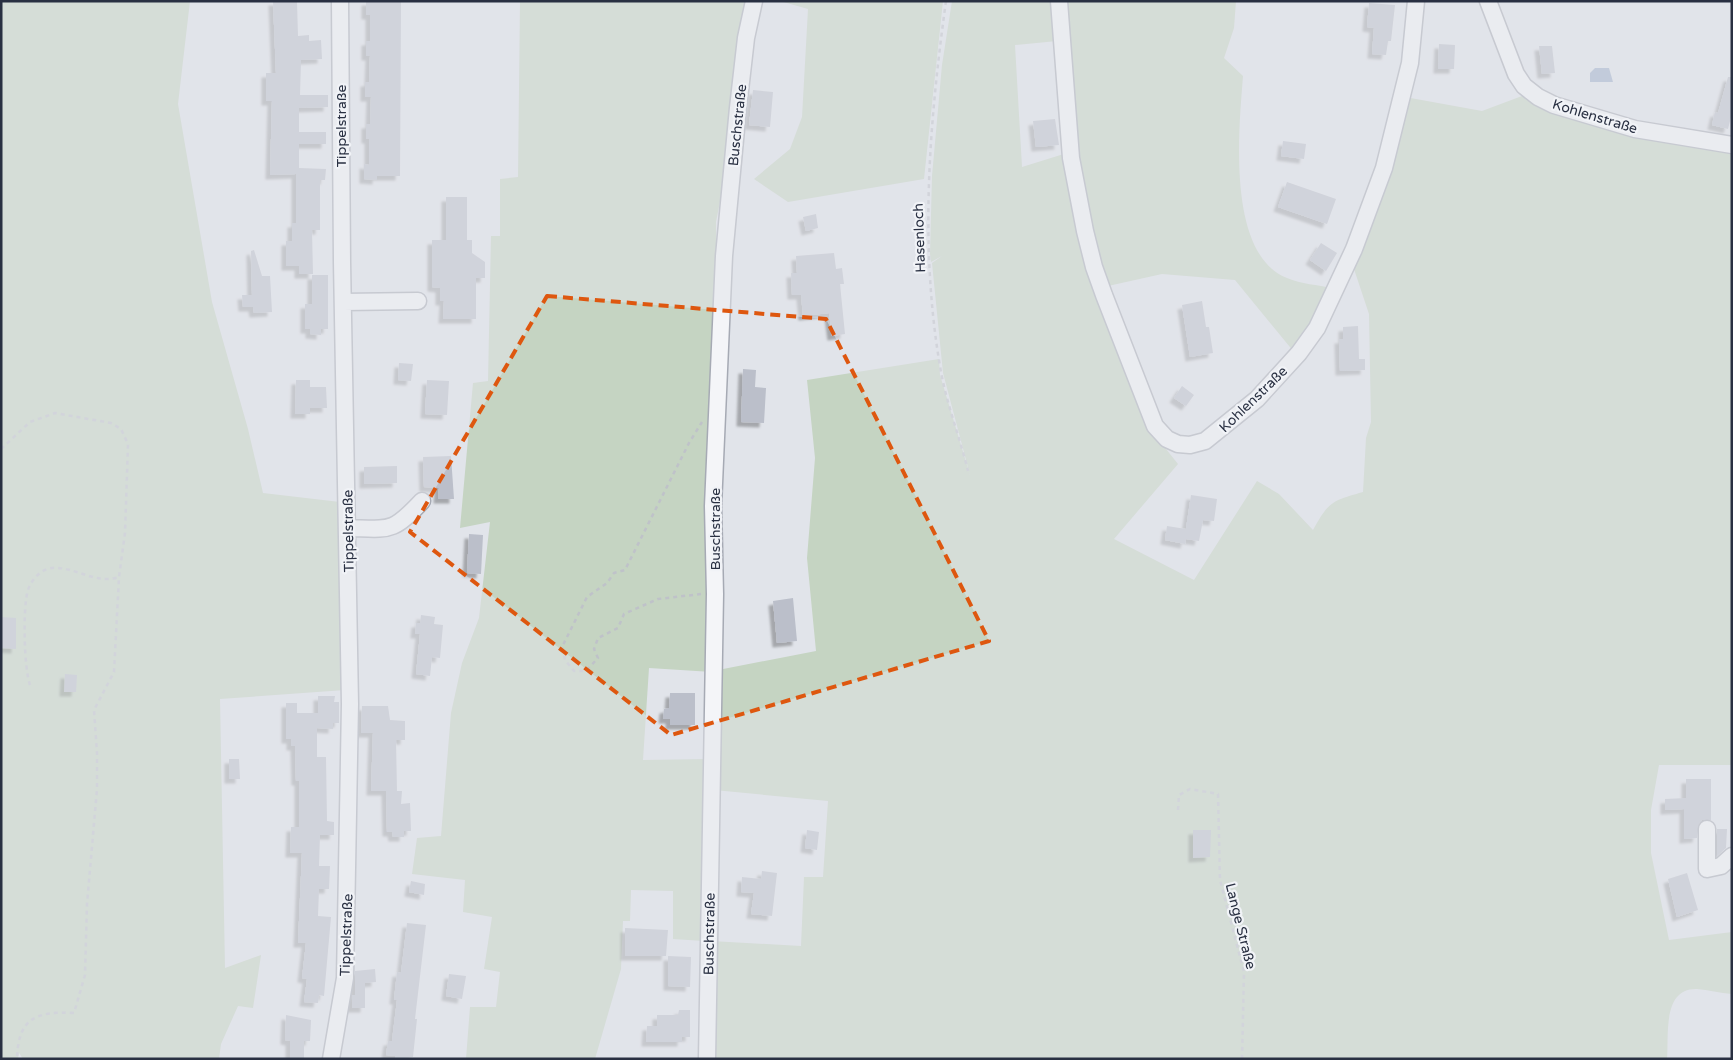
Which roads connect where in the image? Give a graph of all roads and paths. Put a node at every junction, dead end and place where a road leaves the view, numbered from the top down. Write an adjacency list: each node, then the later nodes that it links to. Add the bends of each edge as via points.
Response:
1 (340, 1): 9 (street, Tippelstraße)
2 (754, 1): 10 (street, Buschstraße, via 746,38 724,256)
3 (946, 1): 12 (path, Hasenloch, via 928,176 928,254 941,372)
4 (1059, 1): 5 (street, Kohlenstraße, via 1071,158 1094,267 1156,426 1172,442 1190,445 1216,434 1257,399 1309,341 1327,310 1354,250 1384,168 1410,63)
5 (1416, 1)
6 (1488, 1): 7 (street, Kohlenstraße, via 1516,74 1524,86 1546,102 1635,129)
7 (1732, 145)
8 (418, 301): 9 (street)
9 (343, 302): 14 (street, Tippelstraße)
10 (719, 397): 16 (street, Buschstraße, via 714,506); 16 (path, via 689,443 625,570 614,572 607,583 586,597 562,647 565,660 574,671 586,671 598,658 594,649 598,638 618,628 624,614 658,599)
11 (1, 449): 15 (path, via 30,422 55,414 104,420 121,429 128,444 125,533)
12 (968, 471)
13 (422, 500): 14 (street, via 403,522 392,527)
14 (348, 528): 22 (street, Tippelstraße, via 348,927 345,978)
15 (119, 577): 17 (path, via 102,579 55,568 44,570 35,578 27,594 25,665); 21 (path, via 114,672 94,710 97,789 82,990 74,1013 46,1014 25,1024 19,1041)
16 (715, 594): 23 (street, Buschstraße)
17 (30, 685)
18 (1178, 810): 24 (path, Lange Straße, via 1179,795 1190,789 1218,794 1220,880 1244,972)
19 (1707, 829): 20 (street, via 1707,869 1720,866)
20 (1732, 856)
21 (18, 1059)
22 (332, 1059)
23 (707, 1059)
24 (1242, 1059)

